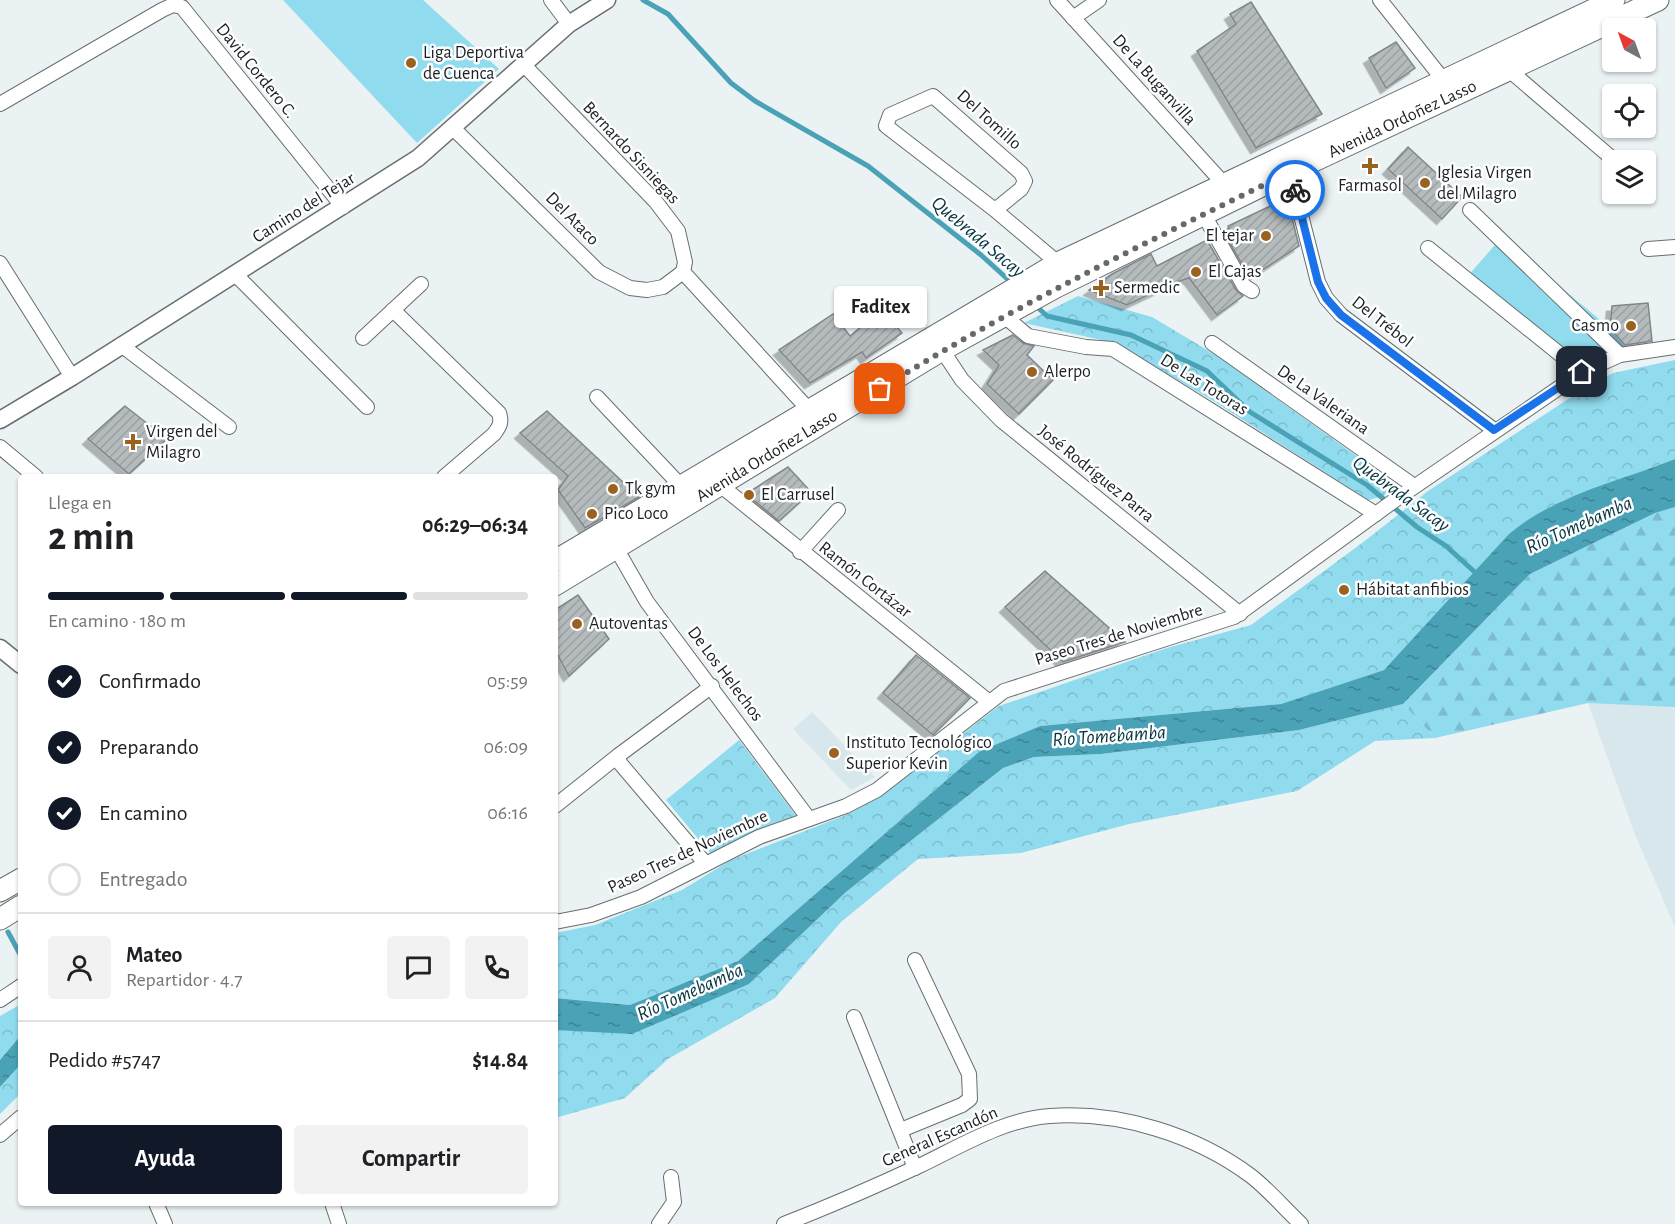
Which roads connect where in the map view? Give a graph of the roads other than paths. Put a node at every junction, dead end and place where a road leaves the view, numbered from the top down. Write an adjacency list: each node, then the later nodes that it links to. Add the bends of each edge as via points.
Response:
1 (551, 0): 9 (street)
2 (607, 0): 9 (street, Camino del Tejar)
3 (1056, 0): 8 (street, De La Buganvilla)
4 (1099, 0): 8 (street)
5 (1380, 0): 12 (street)
6 (1614, 0): 12 (main road, Avenida Ordoñez Lasso)
7 (1658, 0): 11 (main road, Avenida Ordoñez Lasso)
8 (1073, 18): 17 (street, De La Buganvilla)
9 (569, 24): 10 (street, Camino del Tejar)
10 (524, 65): 14 (street, Camino del Tejar); 26 (street, Bernardo Sisniegas, via 656,202 678,231 685,262)
11 (1509, 70): 15 (street); 16 (main road, Avenida Ordoñez Lasso)
12 (1445, 82): 17 (main road, Avenida Ordoñez Lasso)
13 (0, 104): 18 (street, David Cordero C., via 177,5)
14 (453, 127): 18 (street, Camino del Tejar, via 418,158); 26 (street, Del Ataco, via 599,272 630,288 648,290 663,287)
15 (1602, 150)
16 (1290, 172): 21 (main road, Avenida Ordoñez Lasso); 46 (street, Del Trébol, via 1318,282 1326,298 1341,315)
17 (1224, 184): 27 (main road, Avenida Ordoñez Lasso)
18 (343, 207): 28 (street, Camino del Tejar)
19 (995, 210): 19 (street, Del Tomillo, via 886,126 890,115 933,96 1021,173 1025,181 1021,189); 27 (street, Del Tomillo)
20 (1470, 210): 38 (street)
21 (1204, 214): 27 (main road, Avenida Ordoñez Lasso); 30 (street, via 1244,286)
22 (1675, 247): 24 (street)
23 (1428, 248): 39 (street)
24 (1648, 249)
25 (0, 263): 40 (street)
26 (683, 272): 43 (street)
27 (1053, 273): 32 (main road, Avenida Ordoñez Lasso)
28 (235, 274): 35 (street, Camino del Tejar); 42 (street)
29 (421, 284): 31 (street)
30 (1252, 291)
31 (393, 310): 33 (street); 49 (street, via 501,419 494,434)
32 (995, 310): 37 (main road, Avenida Ordoñez Lasso); 43 (main road, Avenida Ordoñez Lasso); 54 (street, De Las Totoras, via 1028,336 1113,349)
33 (363, 338)
34 (1212, 343): 52 (street, De La Valeriana)
35 (121, 345): 40 (street, Camino del Tejar); 45 (street)
36 (1675, 347): 38 (street, Paseo Tres de Noviembre)
37 (942, 350): 50 (main road, Avenida Ordoñez Lasso); 59 (street, José Rodríguez Parra, via 962,380 1001,420)
38 (1620, 356): 39 (street, Paseo Tres de Noviembre)
39 (1582, 372): 46 (street, Paseo Tres de Noviembre)
40 (72, 378): 44 (street, Camino del Tejar)
41 (597, 397): 51 (street)
42 (367, 407)
43 (809, 410): 51 (main road, Avenida Ordoñez Lasso)
44 (0, 420)
45 (229, 428)
46 (1494, 430): 52 (street, Paseo Tres de Noviembre)
47 (0, 447): 48 (street)
48 (32, 474)
49 (447, 474)
50 (720, 485): 55 (main road, Avenida Ordoñez Lasso); 56 (street, Ramón Cortázar)
51 (681, 486): 57 (main road, Avenida Ordoñez Lasso)
52 (1413, 486): 54 (street, Paseo Tres de Noviembre)
53 (838, 510): 56 (street)
54 (1380, 511): 59 (street, Paseo Tres de Noviembre)
55 (616, 548): 58 (main road, Avenida Ordoñez Lasso); 62 (street, De Los Helechos, via 647,602)
56 (800, 552): 63 (street, Ramón Cortázar)
57 (558, 559)
58 (558, 583)
59 (1240, 614): 63 (street, Paseo Tres de Noviembre, via 1020,685)
60 (0, 648): 61 (street)
61 (18, 662)
62 (712, 686): 64 (street); 66 (street, De Los Helechos)
63 (988, 701): 66 (street, Paseo Tres de Noviembre, via 877,790)
64 (619, 755): 65 (street); 67 (street, via 620,762)
65 (558, 804)
66 (808, 819): 67 (street, Paseo Tres de Noviembre)
67 (705, 863): 72 (street, Paseo Tres de Noviembre, via 641,897 591,915)
68 (18, 881): 69 (main road)
69 (0, 891)
70 (18, 908): 71 (main road)
71 (0, 919)
72 (558, 921)
73 (915, 960): 78 (street, via 969,1074 972,1089 970,1099 962,1105)
74 (18, 988): 75 (street)
75 (0, 1000)
76 (854, 1017): 78 (street)
77 (18, 1120): 79 (street)
78 (901, 1130): 80 (street)
79 (0, 1135)
80 (915, 1168): 87 (street, General Escandón); 88 (street, General Escandón, via 1010,1125 1049,1116 1108,1118 1160,1130 1200,1145 1252,1177)
81 (671, 1177): 86 (street, via 674,1202)
82 (157, 1206): 84 (street)
83 (333, 1206): 85 (street)
84 (165, 1224)
85 (339, 1224)
86 (659, 1224)
87 (784, 1224)
88 (1301, 1224)

